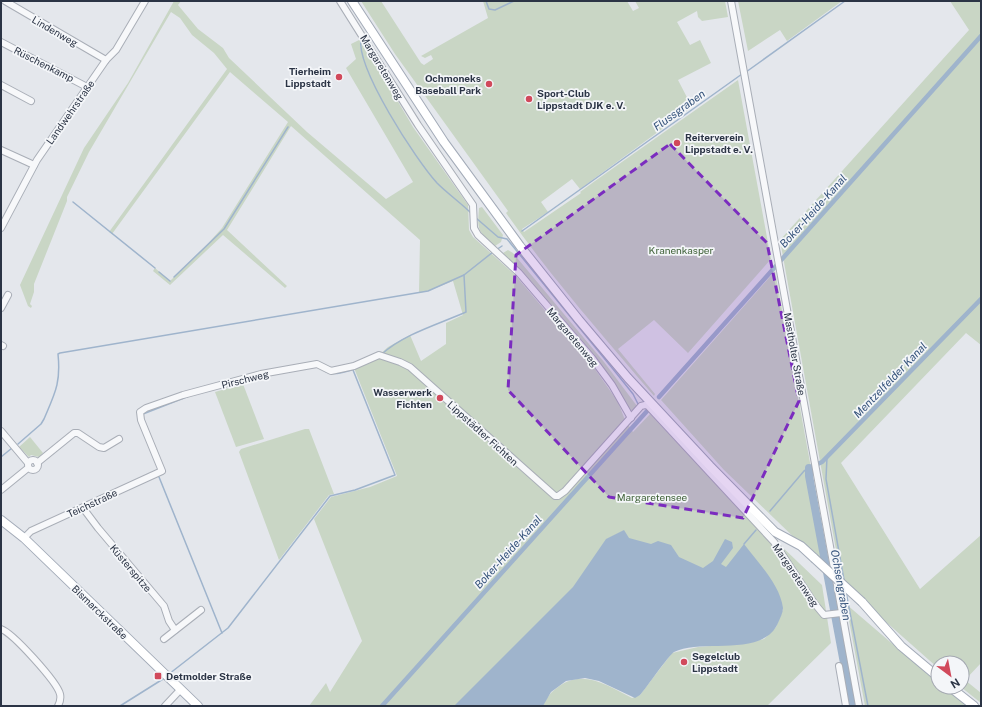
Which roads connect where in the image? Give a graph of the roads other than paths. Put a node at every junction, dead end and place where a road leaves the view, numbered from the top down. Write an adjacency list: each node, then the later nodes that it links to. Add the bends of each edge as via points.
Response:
1 (5, 1): 7 (street, Lindenweg)
2 (145, 1): 9 (street, Landwehrstraße, via 116,50)
3 (340, 1): 19 (street, Margaretenweg, via 418,125 473,205 474,228 478,235 519,273 592,358 612,385)
4 (352, 1): 28 (main road, via 449,149 520,246 579,320 628,378 775,532)
5 (358, 1): 28 (main road, via 452,146 519,237 583,317 640,384 722,472 778,528 802,544)
6 (731, 1): 31 (street, Mastholter Straße)
7 (16, 4): 9 (street, Lindenweg)
8 (1, 42): 11 (street, Rüschenkamp)
9 (106, 60): 11 (street, Landwehrstraße)
10 (1, 85): 12 (street)
11 (88, 87): 14 (street, Landwehrstraße)
12 (31, 101)
13 (1, 150): 14 (street)
14 (34, 165): 15 (street, Landwehrstraße)
15 (1, 228)
16 (8, 295): 17 (street)
17 (1, 308)
18 (410, 367): 19 (street, Lippstädter Fichten, via 550,493 558,496); 23 (street, Pirschweg, via 381,356 332,371 317,364 261,374 146,408 140,412 141,420)
19 (631, 418): 31 (street, Margaretenweg, via 641,406 648,406 774,542 824,615)
20 (1, 431): 22 (street)
21 (119, 439): 22 (street, via 104,448 99,448 82,435 74,433 37,462 35,470 31,470)
22 (28, 465): 24 (street)
23 (162, 471): 25 (street, Teichstraße)
24 (1, 490)
25 (83, 508): 27 (street, Teichstraße, via 31,531); 33 (street, Küsterspitze, via 164,606)
26 (1, 520): 27 (main road, Bismarckstraße)
27 (24, 538): 38 (main road, Bismarckstraße)
28 (815, 557): 29 (main road, bridge)
29 (863, 601): 35 (main road); 37 (main road, via 901,646)
30 (201, 610): 33 (street)
31 (840, 613): 45 (street, Mastholter Straße)
32 (1, 629): 41 (street, via 34,658 58,688 61,695)
33 (175, 630): 34 (street)
34 (164, 638)
35 (930, 665)
36 (839, 666): 44 (street)
37 (930, 670)
38 (180, 690): 42 (street); 43 (main road, Bismarckstraße)
39 (960, 695): 46 (main road)
40 (968, 695): 47 (main road)
41 (58, 706)
42 (165, 706)
43 (198, 706)
44 (846, 706)
45 (859, 706)
46 (974, 706)
47 (981, 706)

